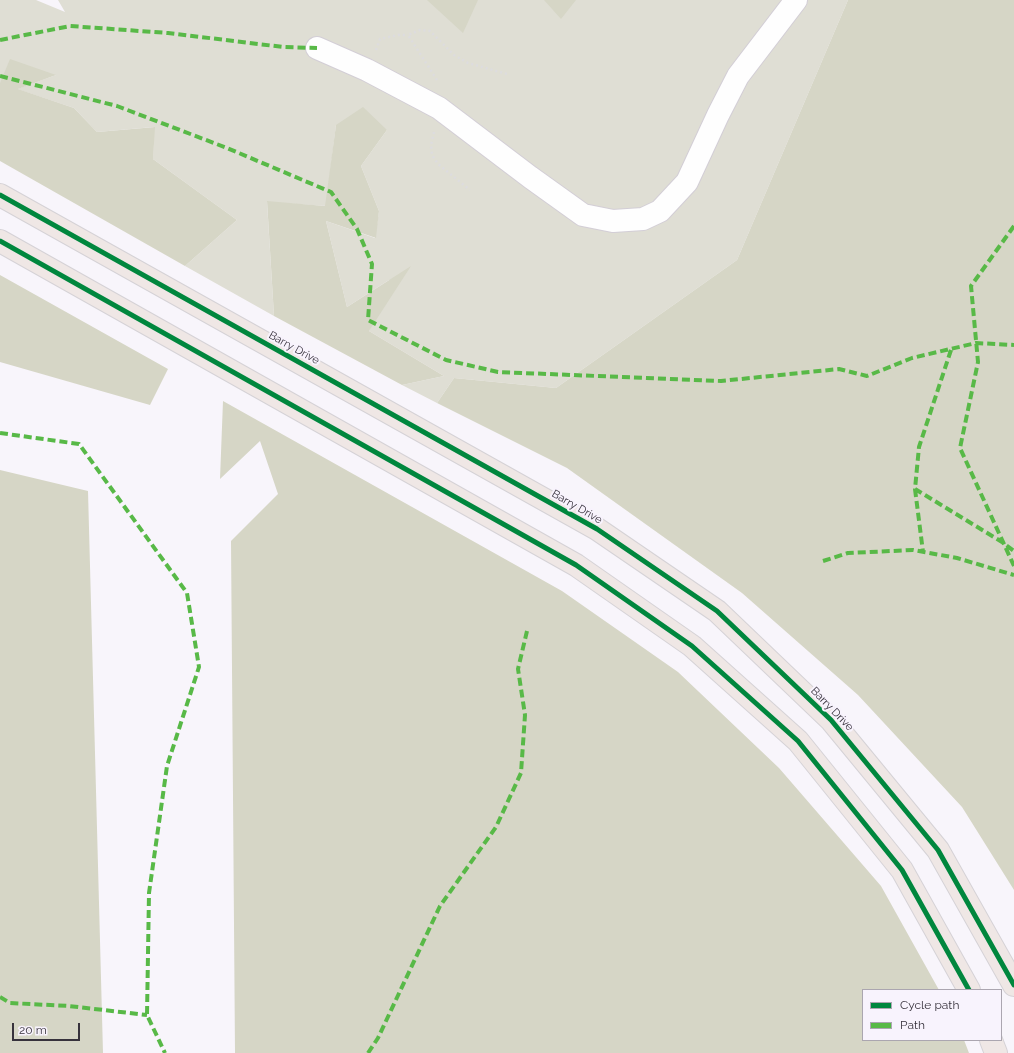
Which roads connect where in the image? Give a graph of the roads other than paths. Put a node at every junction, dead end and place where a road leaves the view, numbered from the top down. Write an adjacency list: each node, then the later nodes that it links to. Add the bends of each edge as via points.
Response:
1 (796, 0): 2 (lane, via 738,76 686,182 660,211 643,219 613,221 583,214 530,178 439,108 367,70)
2 (316, 48)
3 (0, 195): 5 (main road, Barry Drive, via 597,529 716,611 831,720 938,850)
4 (0, 241): 6 (main road, via 576,565 692,646 798,741 828,778 902,870)
5 (1014, 985)
6 (968, 989)
7 (991, 1041): 8 (main road)
8 (996, 1053)

